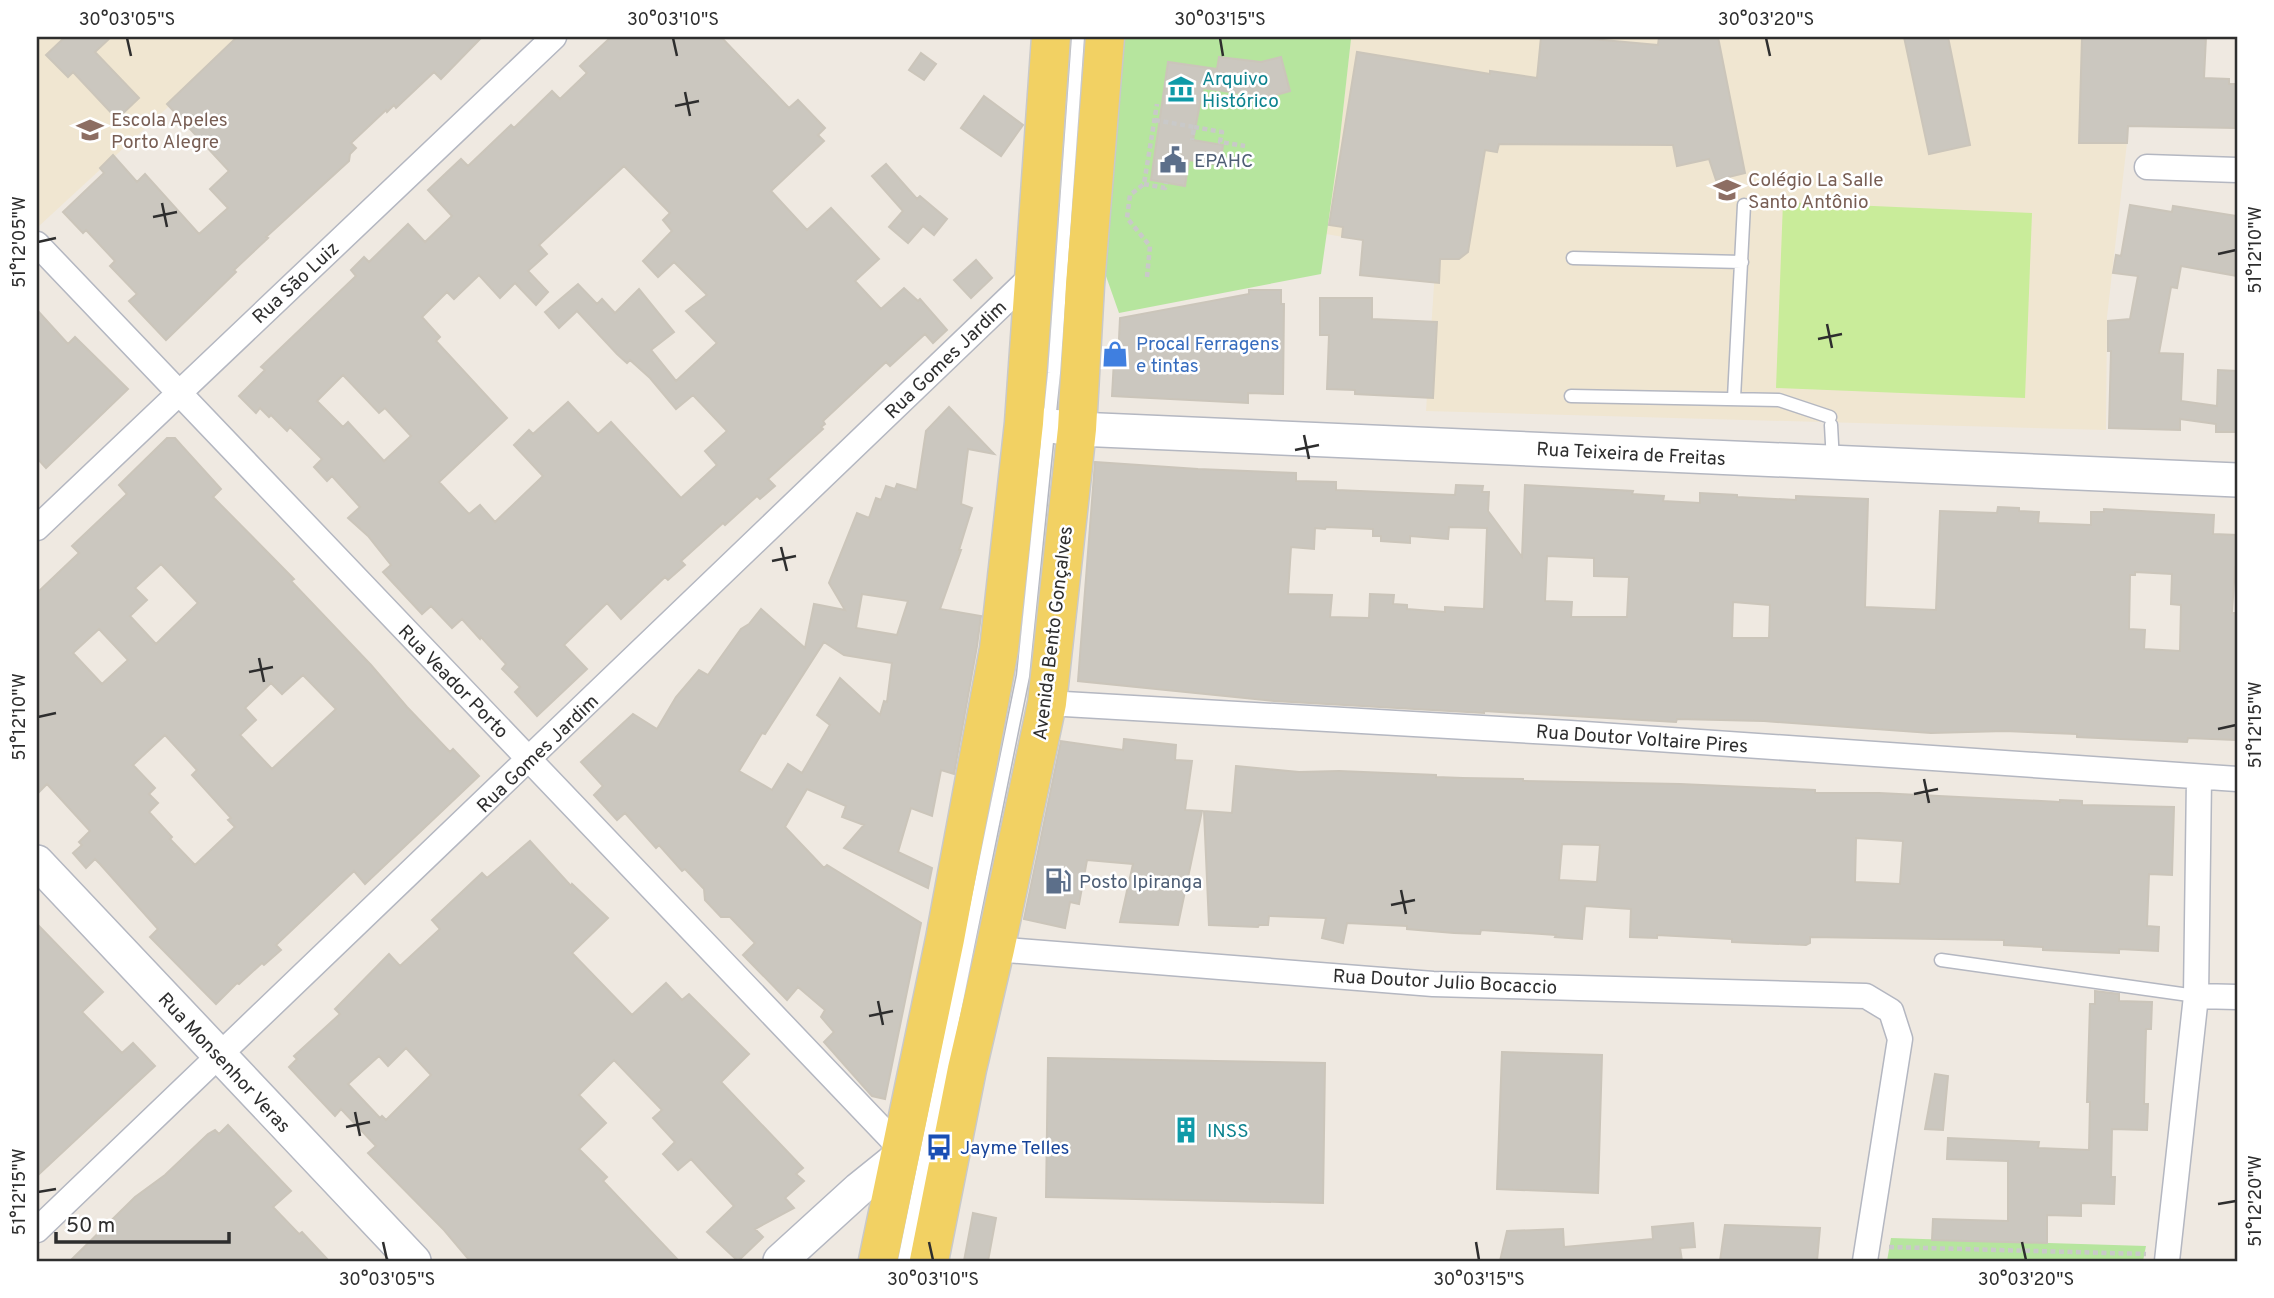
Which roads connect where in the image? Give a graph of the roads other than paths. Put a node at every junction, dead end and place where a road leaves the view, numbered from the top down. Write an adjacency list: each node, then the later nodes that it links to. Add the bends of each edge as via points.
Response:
1 (1051, 37): 11 (main road, Avenida Bento Gonçalves)
2 (1078, 37): 15 (lane)
3 (1105, 37): 15 (main road, Avenida Bento Gonçalves, via 1085,285)
4 (550, 38): 12 (street, Rua São Luiz)
5 (2147, 167): 6 (street)
6 (2237, 170)
7 (1744, 205): 10 (lane)
8 (37, 244): 12 (street, Rua Veador Porto)
9 (1573, 258): 10 (lane)
10 (1742, 262): 14 (lane)
11 (1035, 273): 15 (main road, Avenida Bento Gonçalves); 20 (street, Rua Gomes Jardim)
12 (179, 392): 18 (street, Rua São Luiz); 20 (street, Rua Veador Porto)
13 (1571, 396): 14 (lane)
14 (1734, 398): 16 (lane, via 1779,400 1830,421)
15 (1050, 426): 16 (street, Rua Teixeira de Freitas); 19 (main road, Avenida Bento Gonçalves); 24 (main road, Avenida Bento Gonçalves, via 999,649); 30 (lane, via 1023,676)
16 (1833, 462): 17 (street, Rua Teixeira de Freitas)
17 (2237, 480)
18 (37, 528)
19 (1047, 703): 21 (street, Rua Doutor Voltaire Pires, via 1570,733); 25 (main road, Avenida Bento Gonçalves)
20 (530, 760): 29 (street, Rua Gomes Jardim); 31 (street, Rua Veador Porto)
21 (2199, 778): 22 (street, Rua Doutor Voltaire Pires); 27 (street)
22 (2237, 779)
23 (37, 862): 29 (street, Rua Monsenhor Veras)
24 (945, 939): 30 (lane); 31 (main road, Avenida Bento Gonçalves)
25 (995, 949): 30 (lane); 33 (street, Rua Doutor Julio Bocaccio, via 1433,984 1866,996 1891,1012 1900,1039); 39 (main road, Avenida Bento Gonçalves)
26 (1941, 960): 27 (lane)
27 (2196, 996): 28 (street); 34 (street)
28 (2237, 997)
29 (220, 1056): 32 (street, Rua Gomes Jardim); 35 (street, Rua Monsenhor Veras)
30 (944, 1065): 38 (lane)
31 (900, 1153): 36 (street); 37 (main road, Avenida Bento Gonçalves)
32 (37, 1230)
33 (1867, 1254)
34 (2167, 1258)
35 (414, 1261)
36 (780, 1261)
37 (878, 1261)
38 (904, 1261)
39 (929, 1261)

